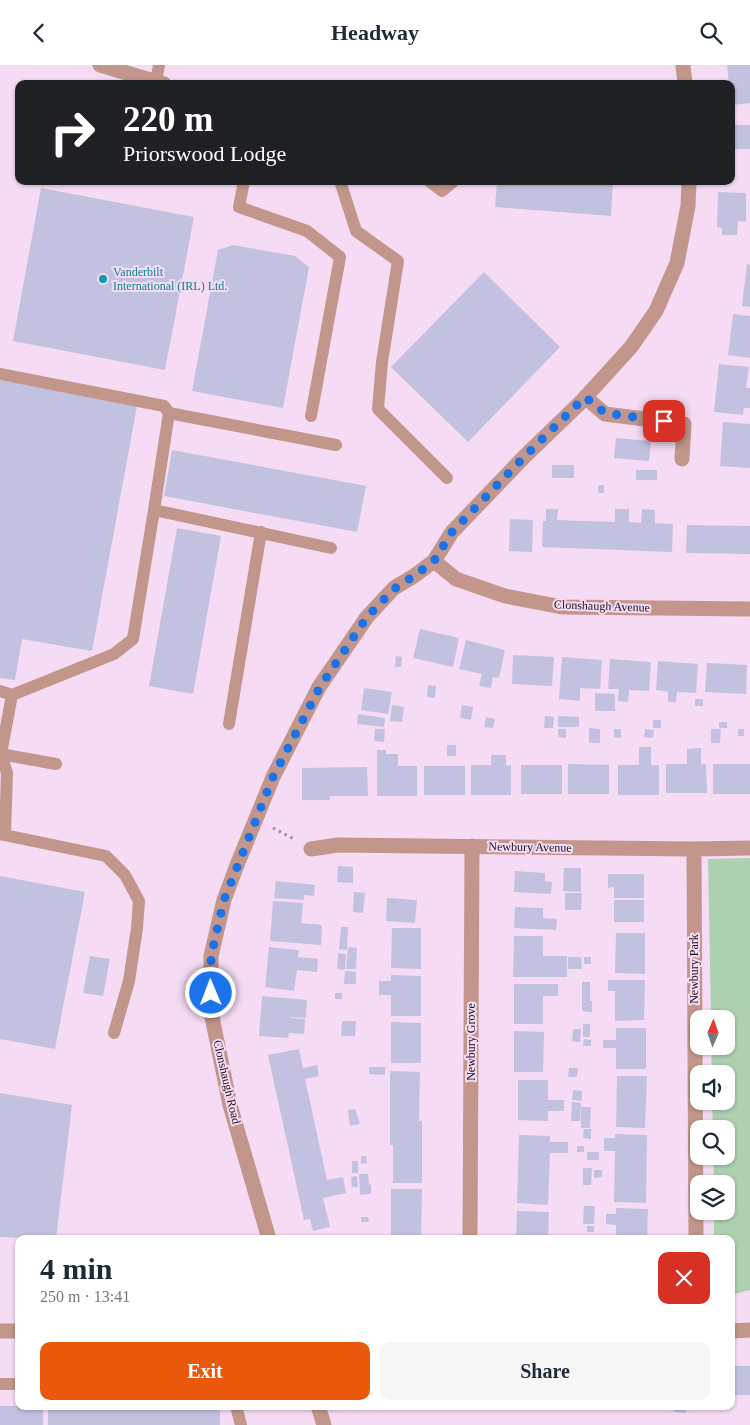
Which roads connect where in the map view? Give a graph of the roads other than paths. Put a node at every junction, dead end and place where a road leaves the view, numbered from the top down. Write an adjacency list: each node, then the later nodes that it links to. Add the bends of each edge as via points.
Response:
1 (100, 65): 4 (street)
2 (159, 65): 5 (lane)
3 (683, 65): 6 (street)
4 (150, 80)
5 (160, 80)
6 (685, 80)
7 (243, 185): 15 (lane, via 239,207 307,231 340,257)
8 (341, 185): 18 (lane, via 356,231 398,261 378,409)
9 (434, 185): 10 (lane, via 442,191)
10 (449, 185)
11 (689, 185): 13 (street, Clonshaugh Road, via 677,263 656,311 631,347)
12 (0, 374): 14 (lane, via 164,406)
13 (585, 397): 17 (street, via 605,413 684,424); 22 (street, Clonshaugh Road, via 452,532)
14 (169, 413): 16 (lane); 19 (lane)
15 (310, 416)
16 (336, 445)
17 (682, 459)
18 (447, 479)
19 (154, 510): 20 (lane); 24 (lane, via 133,639 114,654)
20 (261, 533): 21 (lane); 25 (lane)
21 (331, 548)
22 (434, 561): 23 (street, Clonshaugh Avenue, via 456,579 505,596 562,607); 34 (street, Clonshaugh Road, via 394,589 367,617 320,687 273,777 224,900 211,956 212,1012 230,1105)
23 (750, 609)
24 (6, 693): 26 (lane)
25 (229, 724)
26 (1, 754): 27 (lane); 28 (lane, via 7,773)
27 (56, 764)
28 (2, 834): 33 (lane, via 106,856 125,875 139,901 129,981)
29 (472, 846): 31 (street, Newbury Avenue, via 338,845); 32 (street, Newbury Avenue); 35 (street, Newbury Grove)
30 (750, 848): 32 (street, Newbury Avenue)
31 (311, 849)
32 (694, 849): 36 (street, Newbury Park)
33 (114, 1033)
34 (268, 1235)
35 (470, 1235)
36 (696, 1235)
37 (750, 1330): 40 (street)
38 (0, 1331): 39 (street)
39 (15, 1331)
40 (735, 1331)
41 (0, 1384): 42 (lane)
42 (15, 1384)
43 (237, 1410): 45 (lane)
44 (319, 1410): 46 (street)
45 (241, 1425)
46 (324, 1425)

